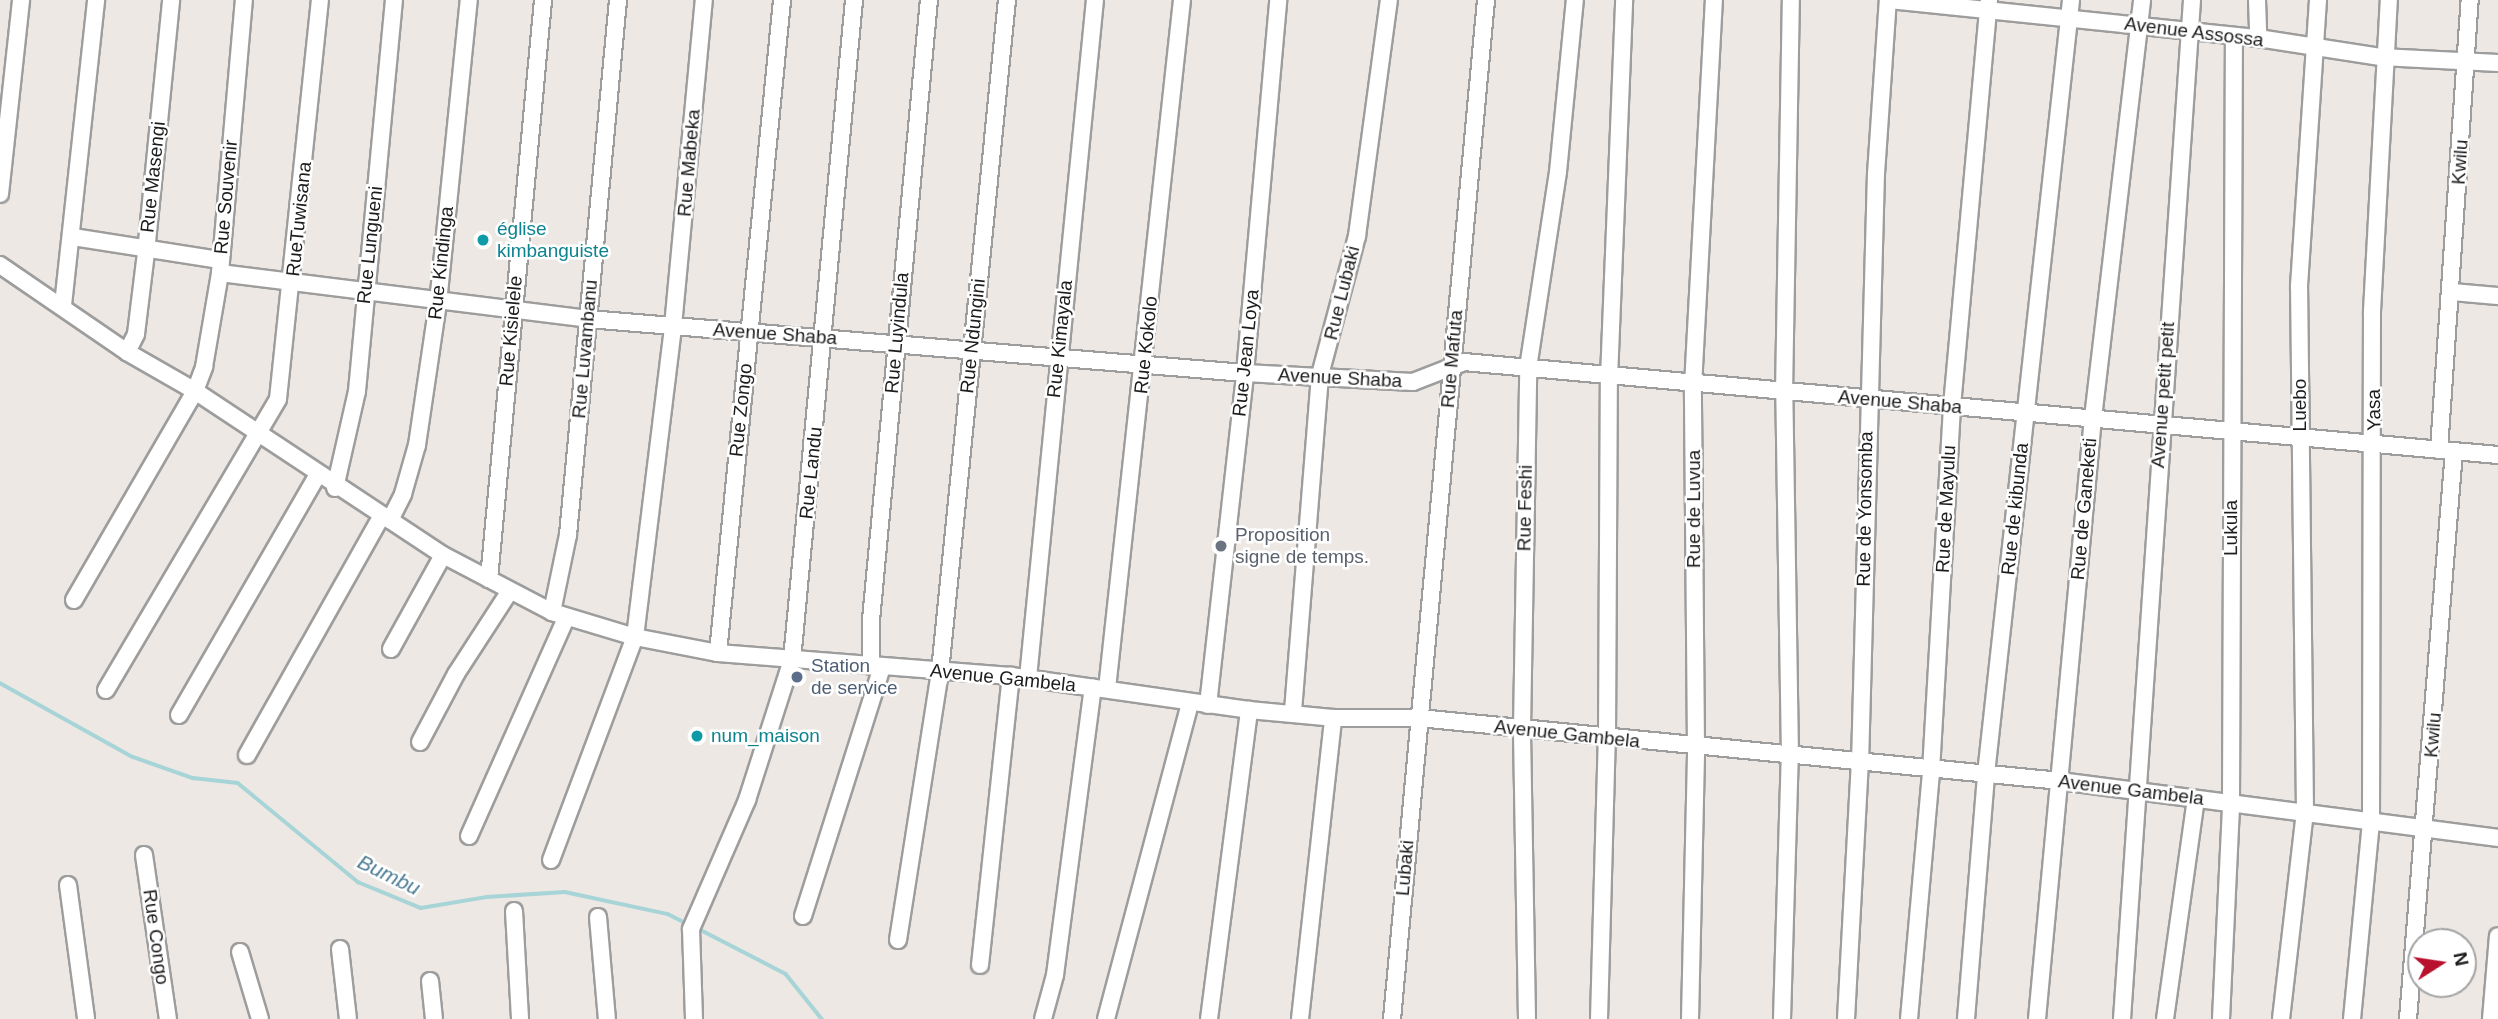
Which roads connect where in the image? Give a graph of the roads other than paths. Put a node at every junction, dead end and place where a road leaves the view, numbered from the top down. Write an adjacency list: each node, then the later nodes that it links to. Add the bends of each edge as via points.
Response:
1 (21, 0): 42 (street)
2 (96, 0): 43 (street)
3 (171, 0): 44 (street, Rue Masengi)
4 (244, 0): 46 (street, Rue Souvenir)
5 (320, 0): 47 (street, RueTuwisana)
6 (394, 0): 49 (street, Rue Lungueni)
7 (469, 0): 51 (street, Rue Kindinga)
8 (542, 0): 53 (street, Rue Kisielele)
9 (618, 0): 54 (street, Rue Luvambanu)
10 (704, 0): 55 (street, Rue Mabeka)
11 (782, 0): 56 (street, Rue Zongo)
12 (854, 0): 57 (street, Rue Landu)
13 (929, 0): 58 (street, Rue Luyindula)
14 (1007, 0): 59 (street, Rue Ndungini)
15 (1095, 0): 61 (street, Rue Kimayala)
16 (1182, 0): 62 (street, Rue Kokolo)
17 (1278, 0): 65 (street, Rue Jean Loya)
18 (1389, 0): 66 (street, Rue Lubaki, via 1357,236)
19 (1486, 0): 63 (street, Rue Mafuta)
20 (1575, 0): 64 (street, Rue Feshi, via 1558,172)
21 (1624, 0): 67 (street)
22 (1714, 0): 68 (street, Rue de Luvua)
23 (1791, 0): 70 (street)
24 (1889, 0): 32 (street, Avenue Assossa); 71 (street, Rue de Yonsomba)
25 (2071, 0): 33 (street, Rue de kibunda)
26 (2142, 0): 34 (street, Rue de Ganeketi)
27 (2192, 0): 35 (street, Avenue petit petit)
28 (2258, 0): 37 (street)
29 (2318, 0): 38 (street, Luebo)
30 (2389, 0): 39 (street, Yasa)
31 (2470, 0): 40 (street, Kwilu)
32 (1989, 6): 33 (street, Avenue Assossa); 72 (street, Rue de Mayulu)
33 (2069, 17): 34 (street, Avenue Assossa); 73 (street, Rue de kibunda)
34 (2139, 25): 35 (street, Avenue Assossa); 74 (street, Rue de Ganeketi)
35 (2189, 32): 36 (street, Avenue Assossa); 75 (street, Avenue petit petit)
36 (2234, 37): 37 (street, Avenue Assossa); 76 (street, Lukula)
37 (2258, 38): 38 (street, Avenue Assossa)
38 (2315, 49): 39 (street, Avenue Assossa); 78 (street, Luebo, via 2299,286)
39 (2384, 57): 40 (street, Avenue Assossa); 79 (street, Yasa, via 2372,312)
40 (2466, 61): 41 (street, Avenue Assossa); 48 (street, Kwilu)
41 (2498, 63)
42 (0, 194)
43 (73, 237): 44 (street, Avenue Shaba); 52 (street)
44 (146, 252): 46 (street, Avenue Shaba); 60 (street, Rue Masengi, via 136,334)
45 (0, 265): 52 (street, Avenue Gambela)
46 (220, 267): 47 (street, Avenue Shaba); 69 (street, Rue Souvenir, via 204,367)
47 (293, 281): 49 (street, Avenue Shaba); 77 (street, RueTuwisana, via 278,399)
48 (2452, 292): 50 (street); 80 (street, Kwilu)
49 (365, 294): 51 (street, Avenue Shaba); 83 (street, Rue Lungueni, via 357,391)
50 (2498, 296)
51 (438, 303): 53 (street, Avenue Shaba); 84 (street, Rue Kindinga, via 416,445 403,494)
52 (63, 305): 60 (street, Avenue Gambela)
53 (513, 311): 54 (street, Avenue Shaba); 86 (street, Rue Kisielele)
54 (588, 319): 55 (street, Avenue Shaba); 89 (street, Rue Luvambanu)
55 (673, 326): 56 (street, Avenue Shaba); 90 (street, Rue Mabeka)
56 (749, 332): 57 (street, Avenue Shaba); 92 (street, Rue Zongo)
57 (824, 337): 58 (street, Avenue Shaba); 93 (street, Rue Landu)
58 (896, 341): 59 (street, Avenue Shaba); 94 (street, Rue Luyindula, via 871,620)
59 (972, 348): 61 (street, Avenue Shaba); 95 (street, Rue Ndungini)
60 (127, 352): 69 (street, Avenue Gambela)
61 (1058, 354): 62 (street, Avenue Shaba); 97 (street, Rue Kimayala)
62 (1144, 362): 65 (street, Avenue Shaba); 98 (street, Rue Kokolo)
63 (1451, 365): 64 (street, Avenue Shaba, via 1464,362); 66 (street, Avenue Shaba, via 1413,382); 106 (street, Rue Mafuta)
64 (1528, 368): 67 (street, Avenue Shaba); 107 (street, Rue Feshi)
65 (1245, 373): 66 (street, Avenue Shaba); 101 (street, Rue Jean Loya)
66 (1320, 375): 103 (street, Rue Lubaki)
67 (1609, 378): 68 (street, Avenue Shaba); 108 (street)
68 (1693, 386): 70 (street, Avenue Shaba); 110 (street, Rue de Luvua)
69 (195, 391): 77 (street, Avenue Gambela); 88 (street, Rue Souvenir)
70 (1784, 393): 71 (street, Avenue Shaba); 112 (street)
71 (1867, 399): 72 (street, Avenue Shaba); 113 (street, Rue de Yonsomba)
72 (1951, 406): 73 (street, Avenue Shaba); 114 (street, Rue de Mayulu)
73 (2025, 412): 74 (street, Avenue Shaba); 115 (street, Rue de kibunda)
74 (2093, 418): 75 (street, Avenue Shaba); 116 (street, Rue de Ganeketi)
75 (2160, 425): 76 (street, Avenue Shaba); 117 (street, Avenue petit petit)
76 (2231, 431): 78 (street, Avenue Shaba); 119 (street, Lukula)
77 (257, 432): 82 (street, Avenue Gambela); 99 (street, RueTuwisana)
78 (2300, 437): 79 (street, Avenue Shaba); 120 (street, Luebo)
79 (2374, 443): 80 (street, Avenue Shaba); 121 (street, Yasa)
80 (2447, 450): 81 (street, Avenue Shaba); 122 (street, Kwilu)
81 (2498, 455)
82 (318, 474): 83 (street, Avenue Gambela); 104 (street)
83 (335, 488): 84 (street, Avenue Gambela)
84 (386, 517): 85 (street, Avenue Gambela); 111 (street, Rue Kindinga)
85 (443, 555): 86 (street, Avenue Gambela); 91 (street)
86 (489, 579): 87 (street, Avenue Gambela)
87 (510, 591): 89 (street, Avenue Gambela); 109 (street, via 456,674)
88 (74, 600)
89 (559, 615): 90 (street, Avenue Gambela); 123 (street, Rue Luvambanu)
90 (635, 637): 92 (street, Avenue Gambela); 126 (street, Rue Mabeka)
91 (391, 649)
92 (718, 653): 93 (street, Avenue Gambela)
93 (792, 660): 94 (street, Avenue Gambela); 144 (street, Rue Landu, via 747,800 693,925)
94 (876, 666): 95 (street, Avenue Gambela); 129 (street, Rue Luyindula)
95 (940, 672): 96 (street, Avenue Gambela); 132 (street, Rue Ndungini)
96 (1011, 676): 97 (street, Avenue Gambela); 135 (street)
97 (1028, 678): 98 (street, Avenue Gambela)
98 (1100, 688): 100 (street, Avenue Gambela); 145 (street, Rue Kokolo, via 1059,950)
99 (106, 690)
100 (1190, 703): 101 (street, Avenue Gambela); 146 (street)
101 (1208, 705): 102 (street, Avenue Gambela)
102 (1249, 710): 103 (street, Avenue Gambela); 147 (street)
103 (1293, 711): 105 (street, Avenue Gambela)
104 (179, 715)
105 (1333, 718): 106 (street, Avenue Gambela); 148 (street)
106 (1419, 718): 107 (street, Avenue Gambela); 149 (street, Lubaki)
107 (1521, 729): 108 (street, Avenue Gambela); 150 (street, Rue Feshi)
108 (1607, 737): 110 (street, Avenue Gambela); 151 (street)
109 (421, 742)
110 (1696, 747): 112 (street, Avenue Gambela); 152 (street, Rue de Luvua)
111 (247, 755)
112 (1790, 757): 113 (street, Avenue Gambela); 153 (street)
113 (1860, 764): 114 (street, Avenue Gambela); 154 (street, Rue de Yonsomba)
114 (1931, 771): 115 (street, Avenue Gambela); 155 (street, Rue de Mayulu)
115 (1986, 774): 116 (street, Avenue Gambela); 156 (street, Rue de kibunda)
116 (2060, 781): 117 (street, Avenue Gambela); 157 (street, Rue de Ganeketi)
117 (2137, 790): 118 (street, Avenue Gambela); 158 (street, Avenue petit petit)
118 (2196, 799): 119 (street, Avenue Gambela); 159 (street)
119 (2231, 803): 120 (street, Avenue Gambela); 160 (street, Lukula)
120 (2305, 811): 121 (street, Avenue Gambela); 161 (street, Luebo)
121 (2371, 821): 122 (street, Avenue Gambela); 162 (street)
122 (2427, 829): 124 (street, Avenue Gambela); 163 (street, Kwilu)
123 (469, 836)
124 (2498, 838)
125 (144, 855): 138 (street, Rue Congo)
126 (551, 860)
127 (68, 885): 137 (street)
128 (514, 911): 142 (street)
129 (803, 915)
130 (598, 917): 143 (street)
131 (2498, 936): 164 (street)
132 (898, 940)
133 (340, 949): 140 (street)
134 (240, 952): 139 (street)
135 (980, 965)
136 (430, 981): 141 (street)
137 (86, 1019)
138 (169, 1019)
139 (260, 1019)
140 (348, 1019)
141 (434, 1019)
142 (520, 1019)
143 (607, 1019)
144 (694, 1019)
145 (1043, 1019)
146 (1106, 1019)
147 (1209, 1019)
148 (1300, 1019)
149 (1392, 1019)
150 (1527, 1019)
151 (1599, 1019)
152 (1690, 1019)
153 (1782, 1019)
154 (1846, 1019)
155 (1909, 1019)
156 (1966, 1019)
157 (2037, 1019)
158 (2122, 1019)
159 (2165, 1019)
160 (2221, 1019)
161 (2281, 1019)
162 (2352, 1019)
163 (2408, 1019)
164 (2491, 1019)

